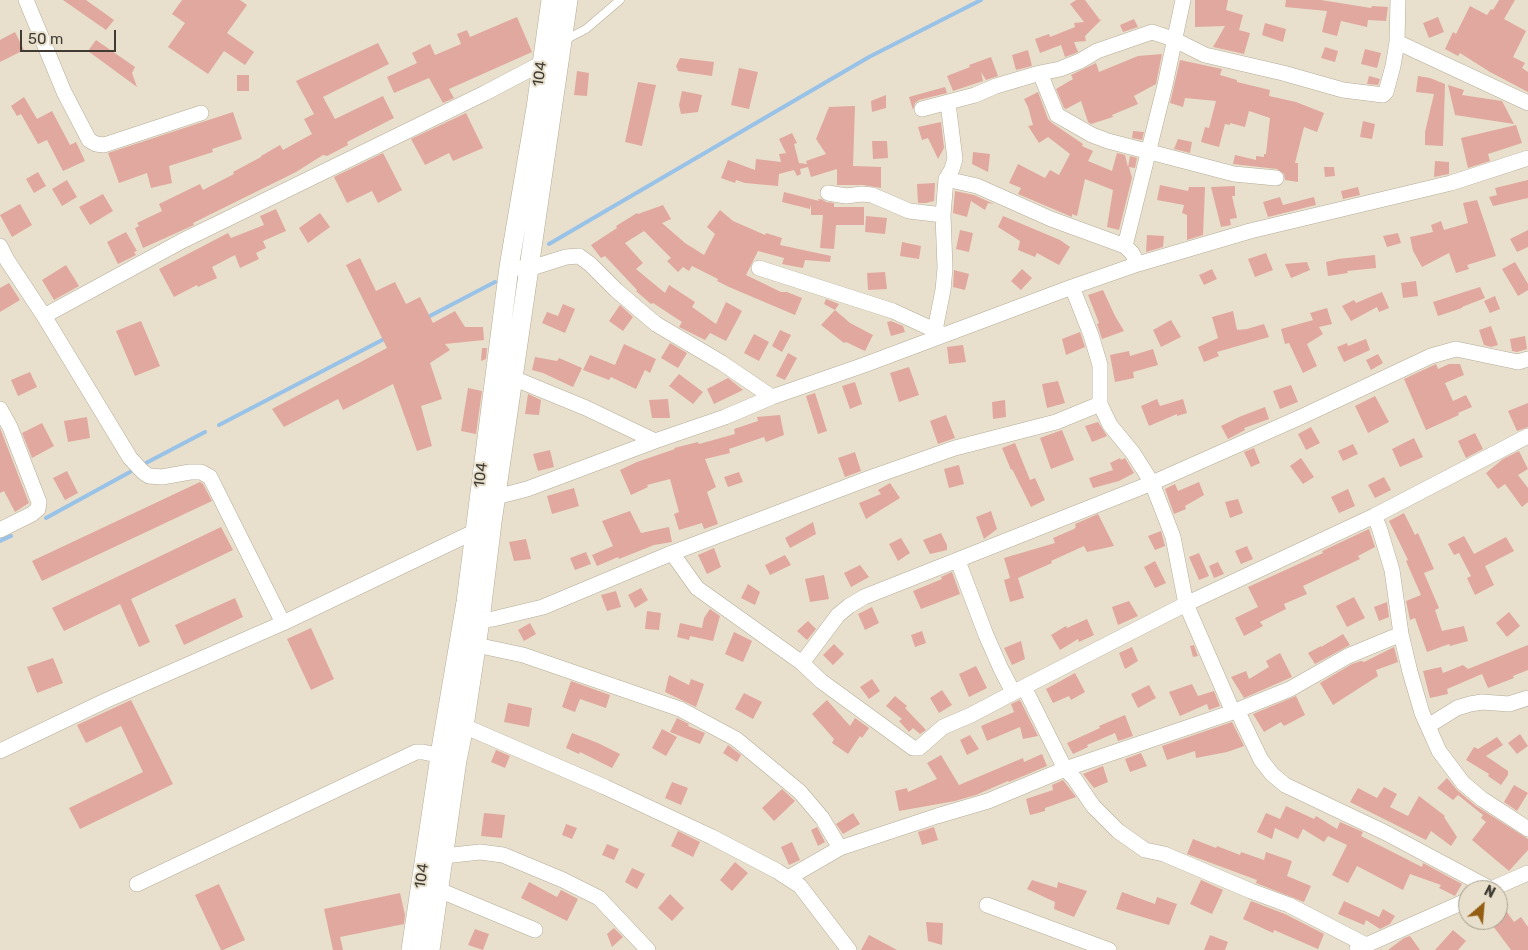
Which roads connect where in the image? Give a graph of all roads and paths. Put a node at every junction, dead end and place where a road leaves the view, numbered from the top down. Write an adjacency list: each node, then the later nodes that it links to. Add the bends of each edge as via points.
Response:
1 (26, 0): 15 (street, via 64,92 90,140 96,144 104,145)
2 (551, 0): 10 (street, 104)
3 (568, 0): 8 (street)
4 (620, 0): 8 (lane, via 586,29)
5 (1182, 0): 7 (street)
6 (1398, 0): 9 (street)
7 (1173, 39): 9 (street, via 1205,54 1343,90 1383,95 1388,88); 11 (street, via 1147,32 1060,69); 16 (street)
8 (561, 42): 26 (street)
9 (1397, 42): 12 (street)
10 (542, 63): 26 (street, 104); 29 (street, via 182,241)
11 (1040, 73): 13 (street); 16 (street, via 1059,117 1092,135)
12 (1528, 102)
13 (948, 103): 14 (street); 19 (street, via 955,159)
14 (922, 110)
15 (201, 113)
16 (1148, 151): 18 (street, via 1234,174); 23 (street)
17 (1528, 158): 25 (street, via 1451,182 1250,231)
18 (1276, 178)
19 (946, 179): 21 (street); 23 (street, via 977,186 1051,219)
20 (828, 193): 21 (street, via 872,195 909,211)
21 (943, 215): 30 (street, via 944,268)
22 (0, 246): 24 (street)
23 (1125, 246): 25 (street)
24 (4, 262): 29 (street)
25 (1138, 264): 28 (street)
26 (519, 268): 32 (street); 33 (street, via 579,256 656,324); 43 (street, 104)
27 (759, 268): 30 (street, via 894,311)
28 (1072, 287): 30 (street); 34 (street, via 1100,365)
29 (44, 316): 48 (street, via 130,458 143,472 155,477 201,472 210,477)
30 (939, 332): 33 (street, via 864,365)
31 (1528, 359): 38 (street, via 1518,362 1456,349 1431,356)
32 (513, 378): 37 (street); 39 (street)
33 (772, 397): 37 (street)
34 (1100, 404): 38 (street, via 1110,425); 44 (street, via 1056,422 955,448)
35 (0, 409): 42 (street, via 39,502 38,509 32,514)
36 (1528, 436): 40 (street)
37 (654, 441): 39 (street)
38 (1152, 482): 45 (street); 46 (street, via 1173,537)
39 (496, 497): 41 (street)
40 (1374, 516): 46 (street); 49 (street, via 1392,570)
41 (492, 522): 43 (street); 47 (street)
42 (0, 530)
43 (474, 533): 48 (street); 58 (street, 104)
44 (672, 552): 47 (street, via 543,607); 51 (street, via 697,588)
45 (958, 560): 51 (street, via 849,606 838,615); 52 (street, via 1001,670)
46 (1186, 604): 52 (street); 54 (street)
47 (480, 620): 50 (street)
48 (283, 623): 57 (street)
49 (1401, 634): 54 (street); 56 (street)
50 (476, 644): 55 (street); 61 (street, via 523,655 680,709 736,739 800,792 822,818)
51 (802, 663): 52 (street, via 821,681 913,748 919,748 943,728)
52 (1018, 689): 59 (street)
53 (1528, 698): 56 (street, via 1509,704 1470,704)
54 (1235, 711): 59 (street); 65 (street, via 1261,760 1285,785 1386,833)
55 (464, 726): 58 (street); 64 (street, via 712,837)
56 (1428, 726): 60 (street, via 1439,751 1463,783)
57 (0, 751)
58 (449, 757): 62 (street); 67 (street, via 416,752); 73 (street, 104)
59 (1066, 770): 61 (street, via 988,801); 72 (street, via 1093,806 1118,831 1145,850 1164,854 1289,905)
60 (1528, 829)
61 (840, 848): 64 (street)
62 (444, 856): 68 (street); 75 (street, via 480,852 503,855 563,880 599,898)
63 (1528, 872): 66 (street)
64 (788, 878): 76 (street, via 800,886)
65 (1473, 880)
66 (1508, 881)
67 (137, 884)
68 (439, 890): 71 (street); 74 (street)
69 (1458, 904): 72 (street)
70 (987, 905): 77 (street)
71 (535, 930)
72 (1361, 948)
73 (412, 950)
74 (430, 950)
75 (648, 950)
76 (849, 950)
77 (1109, 950)

